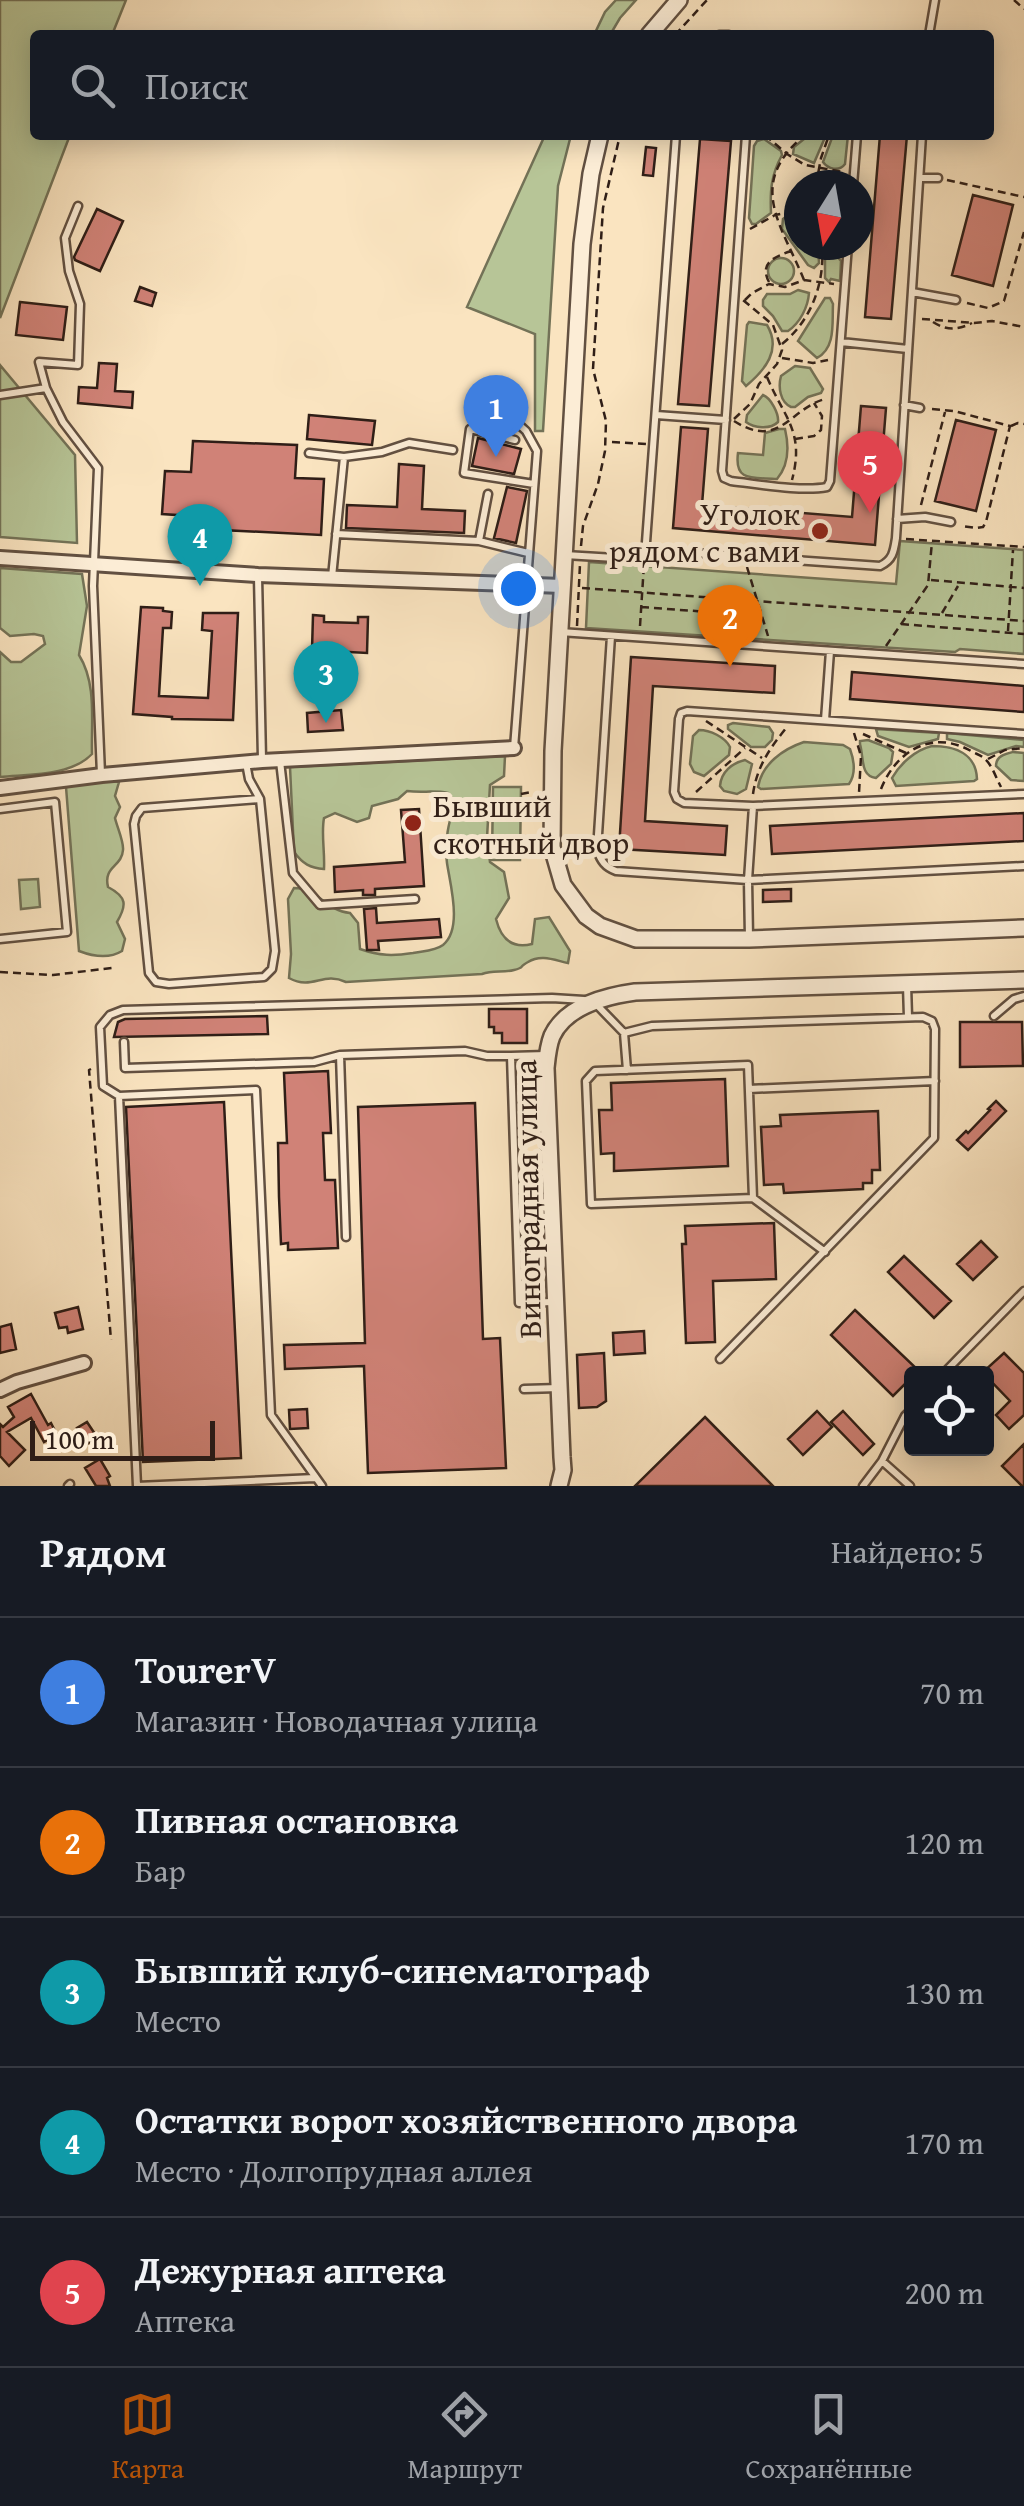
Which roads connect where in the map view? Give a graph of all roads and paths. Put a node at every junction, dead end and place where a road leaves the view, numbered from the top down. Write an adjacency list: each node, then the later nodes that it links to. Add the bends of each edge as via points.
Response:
1 (679, 0): 6 (street)
2 (707, 0): 7 (path)
3 (935, 0): 8 (lane)
4 (1014, 0): 5 (path)
5 (1024, 10)
6 (653, 30)
7 (679, 30)
8 (930, 30)
9 (599, 140): 89 (street, via 582,244)
10 (619, 140): 89 (path, via 604,208 593,369 606,421 605,451)
11 (676, 140): 64 (lane)
12 (746, 140): 28 (lane)
13 (772, 140): 18 (path)
14 (800, 140): 18 (path)
15 (827, 140): 19 (path)
16 (857, 140): 21 (lane)
17 (922, 140): 22 (lane)
18 (787, 154): 19 (path); 27 (path, via 772,187)
19 (818, 169): 20 (path)
20 (825, 170)
21 (854, 170)
22 (920, 178): 23 (lane); 40 (lane)
23 (938, 178): 24 (path)
24 (1024, 197)
25 (78, 206): 56 (lane, via 65,238 80,304 78,365 39,362)
26 (784, 213): 27 (path)
27 (775, 215): 28 (path); 30 (path)
28 (740, 230): 41 (lane)
29 (1024, 232): 32 (path)
30 (784, 234)
31 (784, 253): 38 (path, via 768,262)
32 (1021, 253): 43 (path, via 1004,300 988,308)
33 (796, 260): 36 (path)
34 (821, 260): 37 (path)
35 (847, 260): 39 (lane)
36 (804, 280): 37 (path); 38 (path)
37 (819, 282): 39 (path); 51 (path, via 812,310)
38 (770, 284): 42 (path)
39 (845, 286): 50 (lane)
40 (912, 292): 43 (lane); 44 (lane)
41 (735, 299): 42 (path); 65 (lane)
42 (745, 300): 51 (path, via 773,325)
43 (956, 300)
44 (910, 318): 45 (path); 52 (lane)
45 (931, 320): 46 (path); 46 (path, via 948,329)
46 (974, 323): 47 (path)
47 (1015, 326): 48 (path); 49 (path)
48 (1024, 327)
49 (1024, 334)
50 (841, 342): 52 (lane); 53 (lane)
51 (781, 344): 54 (path)
52 (908, 349): 60 (lane)
53 (840, 357): 54 (path, via 813,363); 58 (lane)
54 (780, 358): 55 (path)
55 (766, 377): 65 (path, via 750,404); 66 (path)
56 (46, 388): 57 (lane); 93 (lane, via 98,468)
57 (0, 395)
58 (836, 400): 59 (path); 77 (lane, via 827,487)
59 (814, 402): 66 (path); 69 (path, via 821,430)
60 (904, 405): 61 (lane); 80 (lane)
61 (920, 408): 63 (path)
62 (502, 409): 76 (lane, via 536,451)
63 (946, 410): 68 (path); 79 (path)
64 (656, 415): 65 (lane); 72 (lane)
65 (730, 420): 66 (path, via 763,431); 77 (lane, via 724,478)
66 (791, 422): 69 (path)
67 (1024, 424): 68 (path)
68 (1010, 426): 81 (path, via 983,527)
69 (795, 439): 77 (path)
70 (516, 440): 76 (lane, via 470,429 464,473)
71 (612, 442): 72 (path)
72 (654, 444): 90 (lane)
73 (452, 450): 75 (lane, via 408,443)
74 (309, 453): 75 (lane)
75 (344, 457): 82 (lane)
76 (534, 484): 88 (lane)
77 (790, 486)
78 (488, 494): 84 (lane)
79 (920, 517): 80 (lane); 81 (lane)
80 (897, 519): 83 (lane)
81 (950, 522)
82 (336, 534): 84 (lane); 96 (lane)
83 (896, 538): 85 (path); 91 (lane, via 892,556 880,566)
84 (479, 541): 88 (lane)
85 (932, 541): 86 (path); 97 (path)
86 (1014, 546): 87 (path); 101 (path)
87 (1024, 547)
88 (528, 552): 99 (lane)
89 (572, 555): 90 (lane); 100 (street); 102 (path)
90 (645, 556): 91 (lane)
91 (744, 556): 105 (path)
92 (0, 558): 93 (street)
93 (94, 566): 95 (street); 138 (lane)
94 (644, 566): 104 (path)
95 (258, 576): 96 (street); 136 (lane)
96 (332, 578): 99 (street)
97 (929, 580): 98 (path); 107 (path)
98 (959, 583): 101 (path); 108 (path)
99 (525, 584): 100 (street); 129 (lane)
100 (562, 586): 115 (street)
101 (1011, 587): 103 (path); 111 (path)
102 (579, 588): 104 (path); 116 (path)
103 (1024, 588)
104 (642, 592): 105 (path); 106 (path)
105 (757, 601): 107 (path); 110 (path)
106 (641, 606): 110 (path); 120 (path)
107 (910, 612): 108 (path); 113 (path)
108 (941, 614): 109 (path)
109 (950, 615): 111 (path); 114 (path)
110 (762, 616): 121 (path)
111 (1008, 620): 112 (path); 117 (path)
112 (1024, 620)
113 (901, 624): 114 (path); 123 (path)
114 (949, 628): 117 (path)
115 (559, 632): 116 (lane); 157 (street, via 552,847 563,885 586,916 636,939)
116 (576, 633): 119 (lane)
117 (1008, 633): 118 (path)
118 (1024, 634)
119 (611, 636): 120 (lane); 153 (lane, via 600,860 616,871)
120 (639, 638): 121 (lane)
121 (771, 647): 122 (lane)
122 (830, 651): 123 (lane); 127 (lane)
123 (880, 654): 124 (lane)
124 (1024, 664)
125 (700, 712): 126 (lane); 130 (path); 149 (lane, via 681,713 679,719 674,792)
126 (794, 718): 127 (lane); 133 (path)
127 (825, 720): 128 (lane)
128 (1024, 734)
129 (514, 748): 134 (street)
130 (745, 748): 133 (path); 149 (path)
131 (1024, 748): 135 (path)
132 (907, 754): 135 (path, via 942,741); 146 (path, via 886,777); 147 (path, via 854,732 862,768)
133 (763, 758): 150 (path)
134 (280, 760): 136 (street); 154 (lane, via 292,873 320,905)
135 (987, 760): 144 (path)
136 (262, 761): 137 (street)
137 (245, 762): 138 (street); 145 (lane)
138 (102, 775): 139 (street)
139 (52, 781): 140 (street); 148 (lane)
140 (0, 788)
141 (530, 792): 142 (path)
142 (521, 794)
143 (1024, 794): 144 (lane)
144 (1005, 795): 146 (lane)
145 (260, 799): 145 (lane, via 276,951 272,969 264,977 156,982 149,973 136,816 142,808)
146 (878, 800): 147 (lane)
147 (858, 801): 150 (lane)
148 (55, 802): 151 (lane); 156 (lane, via 68,932)
149 (684, 803): 150 (lane)
150 (753, 806): 153 (lane)
151 (0, 809)
152 (1024, 866): 153 (lane)
153 (748, 880): 157 (lane)
154 (415, 899)
155 (1024, 928): 157 (street)
156 (0, 939)
157 (749, 940)
158 (112, 968): 159 (path)
159 (0, 972)
160 (1024, 980): 161 (street, Виноградная улица); 162 (lane)
161 (906, 984): 163 (street, Виноградная улица, via 635,992); 165 (lane)
162 (1024, 993): 164 (lane)
163 (594, 1002): 166 (lane); 168 (street, Виноградная улица, via 561,1023); 171 (lane, via 123,1010 100,1027)
164 (994, 1016)
165 (908, 1017): 166 (lane, via 652,1026); 173 (lane, via 932,1021)
166 (624, 1033): 172 (lane)
167 (124, 1042): 169 (lane, via 125,1068 314,1062)
168 (547, 1054): 170 (lane); 180 (street, Виноградная улица)
169 (340, 1055): 170 (lane); 177 (lane)
170 (511, 1056): 180 (lane, via 519,1303)
171 (102, 1066): 175 (lane, via 103,1086); 181 (path, via 89,1070)
172 (627, 1070): 174 (lane, via 748,1065); 176 (lane, via 595,1071 586,1081 591,1204)
173 (934, 1081): 174 (lane); 178 (lane, via 934,1138)
174 (749, 1089): 176 (lane)
175 (118, 1096): 190 (lane, via 256,1090 271,1416); 191 (lane)
176 (753, 1198): 178 (lane)
177 (346, 1237)
178 (825, 1252): 182 (lane)
179 (1024, 1290): 184 (lane)
180 (556, 1302): 185 (street, Виноградная улица)
181 (111, 1340)
182 (720, 1359)
183 (84, 1363): 187 (street)
184 (951, 1366)
185 (560, 1388): 186 (lane); 193 (street, Виноградная улица)
186 (524, 1389)
187 (0, 1390)
188 (904, 1418): 189 (lane)
189 (882, 1460): 194 (lane); 195 (lane)
190 (316, 1478): 191 (lane); 192 (lane)
191 (137, 1486)
192 (322, 1486)
193 (559, 1486)
194 (863, 1486)
195 (910, 1486)

